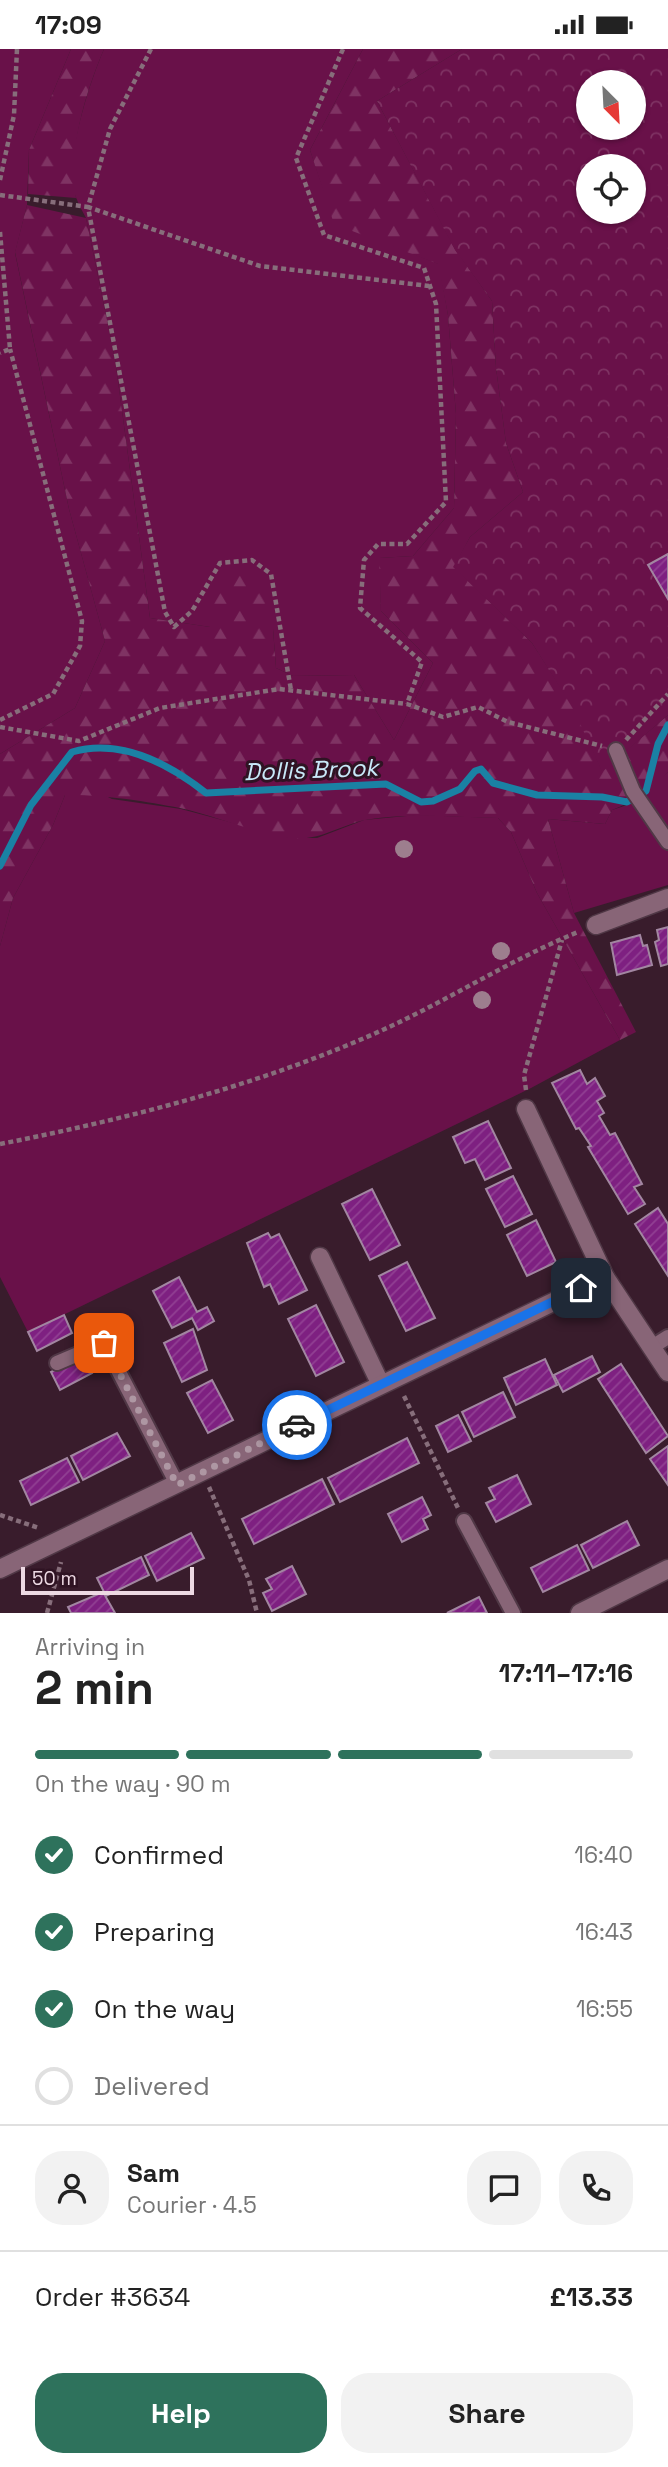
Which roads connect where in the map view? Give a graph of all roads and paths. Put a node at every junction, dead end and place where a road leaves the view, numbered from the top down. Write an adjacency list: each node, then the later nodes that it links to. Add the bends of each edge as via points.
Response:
1 (17, 49): 4 (path, via 13,115)
2 (151, 49): 6 (path, via 110,129)
3 (343, 49): 8 (path, via 296,157 324,235 424,268)
4 (0, 180)
5 (0, 195): 6 (path)
6 (88, 207): 8 (path, via 260,265); 11 (path, via 165,612 174,627 192,611 220,563 252,560 271,574)
7 (0, 232): 9 (path)
8 (429, 286): 13 (path, via 436,304 446,502 407,544 378,544 364,560 360,608 422,662)
9 (10, 349): 10 (path); 14 (path, via 82,621 80,646 53,694)
10 (0, 353)
11 (291, 690): 13 (path); 15 (path, via 160,708 79,741)
12 (668, 694): 16 (path)
13 (407, 704): 16 (path, via 443,717 478,707 508,722)
14 (0, 720)
15 (0, 727)
16 (616, 750): 17 (lane, via 637,797)
17 (668, 842)
18 (668, 898): 19 (street)
19 (596, 925): 20 (path)
20 (562, 939): 21 (path, via 524,1075); 22 (path, via 386,1028 251,1081 110,1122)
21 (526, 1109): 24 (street)
22 (0, 1144)
23 (320, 1257): 29 (street)
24 (605, 1277): 26 (street); 29 (street)
25 (668, 1337): 26 (lane)
26 (652, 1347): 28 (street)
27 (57, 1363): 31 (lane, via 104,1343)
28 (668, 1372)
29 (388, 1379): 30 (street); 33 (path)
30 (201, 1473): 31 (street); 38 (path, via 249,1580)
31 (177, 1485): 34 (street)
32 (0, 1514): 34 (path, via 50,1531)
33 (464, 1521): 39 (lane)
34 (61, 1540): 35 (street); 37 (path, via 62,1565)
35 (0, 1569)
36 (668, 1569): 40 (street)
37 (47, 1613)
38 (257, 1613)
39 (513, 1613)
40 (580, 1613)

